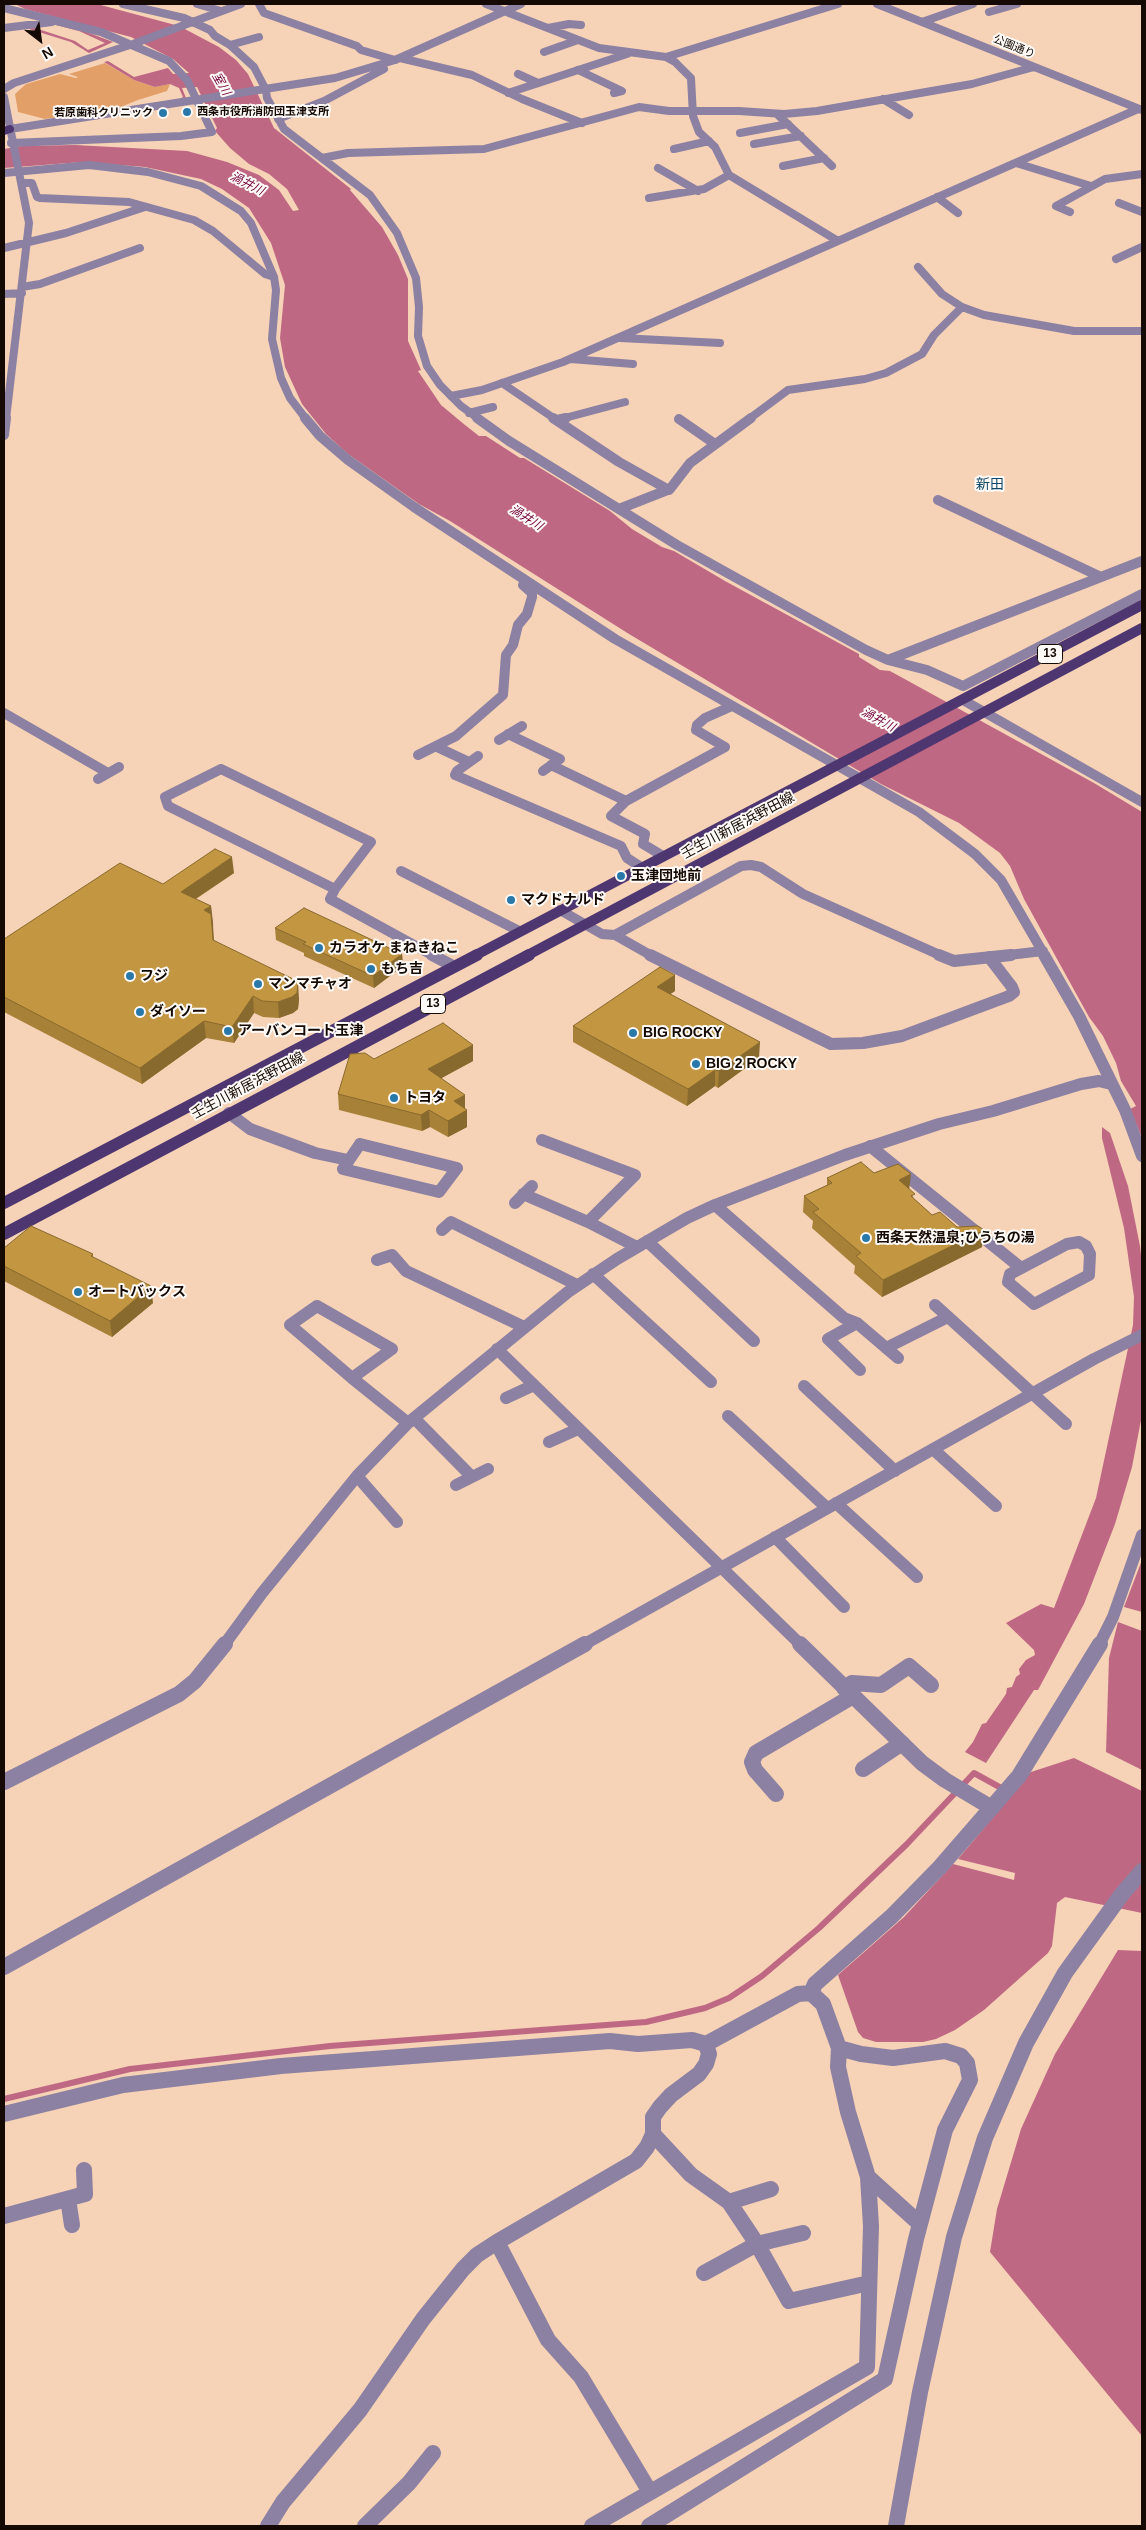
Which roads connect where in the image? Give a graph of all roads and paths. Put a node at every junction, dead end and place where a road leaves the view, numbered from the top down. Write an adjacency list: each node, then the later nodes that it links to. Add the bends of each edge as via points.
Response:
1 (123, 4): 15 (street)
2 (197, 4): 12 (street)
3 (242, 4): 12 (street)
4 (259, 4): 28 (street, via 264,14)
5 (486, 4): 13 (street)
6 (521, 4): 13 (street)
7 (838, 4): 27 (street)
8 (877, 4): 16 (street, 公園通り)
9 (973, 4): 16 (street)
10 (1019, 5): 14 (street)
11 (4, 8): 19 (street)
12 (221, 11): 15 (street)
13 (504, 11): 20 (street); 28 (street)
14 (989, 12)
15 (194, 21): 23 (street); 24 (street)
16 (922, 22): 29 (street, 公園通り)
17 (581, 25): 20 (street)
18 (4, 28): 19 (street, via 56,22)
19 (89, 28): 23 (street)
20 (548, 28): 22 (street)
21 (259, 37): 24 (street)
22 (578, 40): 25 (street); 26 (street)
23 (136, 43): 33 (street); 39 (street, via 169,61 184,75)
24 (230, 45): 34 (street, via 254,67)
25 (544, 52)
26 (630, 54): 27 (street); 30 (street)
27 (666, 57): 41 (street, via 690,78)
28 (395, 60): 34 (street, via 335,78); 35 (street, via 472,75); 44 (street, via 358,85)
29 (1034, 67): 38 (street, via 972,84); 40 (street, 公園通り)
30 (578, 70): 32 (street); 36 (street, via 622,91)
31 (518, 74): 32 (street)
32 (538, 83): 35 (street)
33 (4, 89)
34 (262, 90): 39 (street); 44 (street)
35 (508, 93): 45 (street)
36 (614, 93)
37 (4, 97): 47 (street)
38 (883, 99): 42 (street); 43 (street)
39 (197, 100): 47 (street); 49 (street, via 212,132)
40 (1139, 107): 58 (street)
41 (692, 111): 42 (street); 45 (street, via 634,108); 51 (street, via 699,132)
42 (777, 114): 46 (street)
43 (909, 115)
44 (278, 119): 56 (street, via 284,128)
45 (582, 123): 56 (street, via 484,149 348,153)
46 (788, 124): 48 (street); 50 (street)
47 (7, 130): 53 (street)
48 (740, 133)
49 (181, 136): 52 (street); 53 (street)
50 (801, 136): 54 (street); 57 (street)
51 (709, 141): 55 (street); 65 (street)
52 (201, 142)
53 (12, 144): 62 (street)
54 (754, 144)
55 (674, 149)
56 (322, 158): 93 (street, via 370,195 397,233 416,278 417,324 425,359 440,385)
57 (824, 158): 59 (street); 60 (street)
58 (1016, 163): 67 (street); 69 (street)
59 (783, 166)
60 (832, 166)
61 (658, 168): 68 (street)
62 (18, 171): 63 (street); 66 (street); 83 (street, via 89,165 148,172 201,186 247,216)
63 (4, 173)
64 (1142, 174): 67 (street, via 1105,179)
65 (730, 175): 68 (street); 76 (street)
66 (21, 184): 72 (street, via 32,183 40,198 113,200); 77 (street, via 29,223)
67 (1091, 186): 73 (street, via 1056,206)
68 (698, 191): 70 (street)
69 (937, 197): 75 (street); 76 (street)
70 (649, 198)
71 (1119, 203): 74 (street)
72 (145, 207): 77 (street); 83 (street, via 194,220)
73 (1070, 212)
74 (1142, 212)
75 (958, 214)
76 (838, 241): 88 (street)
77 (28, 242): 79 (street); 84 (street)
78 (1142, 242): 81 (street)
79 (4, 248)
80 (140, 248): 84 (street)
81 (1116, 259)
82 (918, 267): 86 (street, via 942,294)
83 (274, 277): 105 (street, via 272,339 275,354 290,398 305,418 320,436 372,478)
84 (22, 290): 85 (street); 99 (street)
85 (4, 294)
86 (962, 307): 87 (street, via 1000,319 1074,331); 100 (street, via 934,335 922,354 886,373 865,379 788,390)
87 (1142, 331)
88 (618, 338): 89 (street); 90 (street)
89 (720, 343)
90 (569, 359): 91 (street); 92 (street)
91 (633, 364)
92 (502, 383): 93 (street); 98 (street)
93 (451, 396): 96 (street)
94 (624, 402): 98 (street)
95 (493, 407): 96 (street)
96 (469, 413): 103 (street)
97 (678, 419): 100 (street)
98 (557, 420): 101 (street, via 619,462)
99 (4, 435)
100 (716, 444): 101 (street, via 690,463)
101 (669, 490): 103 (street)
102 (938, 500): 106 (street)
103 (619, 509): 110 (street, via 742,582)
104 (1142, 561): 106 (street)
105 (518, 577): 112 (street, via 615,639); 118 (street, via 517,580 532,593 532,597 506,655 505,691 456,736)
106 (1101, 577): 110 (street)
107 (1142, 594): 110 (street, via 963,686 927,670)
108 (1142, 606): 111 (main road, 壬生川新居浜野田線 / 13)
109 (1142, 628): 114 (main road, 壬生川新居浜野田線 / 13)
110 (888, 660)
111 (960, 701): 114 (street); 120 (main road, 壬生川新居浜野田線 / 13)
112 (732, 706): 120 (street); 125 (street, via 706,718 696,730 725,747)
113 (4, 713): 122 (street)
114 (982, 714): 123 (main road, 壬生川新居浜野田線 / 13); 126 (street)
115 (522, 726): 116 (street)
116 (508, 734): 117 (street); 125 (street, via 560,759 547,768)
117 (499, 740)
118 (437, 747): 119 (street); 128 (street, via 474,759 455,775 621,846 627,858)
119 (418, 755)
120 (838, 765): 123 (street); 127 (main road, 壬生川新居浜野田線 / 13)
121 (119, 767): 122 (street)
122 (108, 774): 124 (street)
123 (861, 778): 132 (main road, 壬生川新居浜野田線 / 13); 135 (street, via 920,812 975,854 1001,880)
124 (98, 779)
125 (626, 801): 127 (street, via 611,816 645,834 644,844)
126 (1142, 802)
127 (663, 856): 128 (main road, 壬生川新居浜野田線 / 13)
128 (641, 868): 131 (main road, 壬生川新居浜野田線 / 13)
129 (401, 871): 133 (street)
130 (335, 889): 130 (street, via 371,842 221,769 165,797 168,806); 137 (street, via 330,899)
131 (560, 910): 132 (street); 133 (main road, 壬生川新居浜野田線 / 13)
132 (584, 925): 134 (street, via 602,934); 139 (main road, 壬生川新居浜野田線 / 13)
133 (519, 931): 137 (main road, 壬生川新居浜野田線 / 13)
134 (615, 935): 136 (street, via 741,866 761,867 803,894 954,961); 136 (street, via 672,968 832,1044 863,1044 902,1036 1009,996 1014,992 1012,987)
135 (1043, 951): 136 (street); 138 (street, via 1079,1016)
136 (989, 957)
137 (453, 966): 145 (main road, 壬生川新居浜野田線 / 13)
138 (1110, 1084): 141 (street, via 1081,1084); 142 (street, via 1125,1110)
139 (229, 1113): 143 (street, via 250,1129 314,1153); 149 (main road, 壬生川新居浜野田線 / 13)
140 (542, 1140): 147 (street, via 635,1175)
141 (870, 1146): 146 (street); 152 (street)
142 (1142, 1156)
143 (348, 1160): 143 (street, via 360,1144 457,1168 439,1192 343,1169)
144 (523, 1194): 147 (street)
145 (4, 1203)
146 (715, 1205): 150 (street); 157 (street, via 844,1318)
147 (588, 1222): 150 (street)
148 (442, 1230): 154 (street, via 450,1222)
149 (4, 1234)
150 (642, 1244): 153 (street); 160 (street)
151 (378, 1260): 158 (street, via 392,1255 406,1271)
152 (1021, 1268): 152 (street, via 1010,1274 1008,1282 1034,1304 1089,1276 1090,1254 1079,1242 1067,1244)
153 (593, 1274): 154 (street); 166 (street)
154 (577, 1285): 158 (street)
155 (934, 1304): 156 (street)
156 (948, 1317): 162 (street); 169 (street)
157 (858, 1323): 162 (street); 164 (street, via 828,1339)
158 (524, 1327): 161 (street)
159 (1142, 1335): 169 (street)
160 (754, 1341)
161 (497, 1348): 167 (street); 172 (street)
162 (886, 1348): 163 (street)
163 (898, 1358)
164 (860, 1370)
165 (352, 1378): 165 (street, via 338,1366 290,1325 317,1306 392,1349); 172 (street)
166 (711, 1382)
167 (534, 1385): 170 (street); 174 (street)
168 (804, 1386): 178 (street)
169 (1035, 1394): 173 (street); 176 (street)
170 (506, 1398)
171 (728, 1416): 182 (street)
172 (411, 1420): 179 (street); 180 (street)
173 (1066, 1424)
174 (578, 1428): 175 (street); 187 (street)
175 (549, 1442)
176 (934, 1450): 178 (street); 183 (street)
177 (488, 1469): 180 (street)
178 (895, 1471): 182 (street)
179 (357, 1476): 184 (street); 194 (street, via 195,1681 179,1694)
180 (472, 1477): 181 (street)
181 (456, 1485)
182 (832, 1506): 186 (street); 188 (street)
183 (996, 1506)
184 (398, 1522)
185 (1142, 1535): 196 (street, via 1113,1617 1092,1658 1019,1776)
186 (774, 1537): 187 (street); 189 (street)
187 (720, 1568): 191 (street); 198 (street)
188 (917, 1577)
189 (844, 1607)
190 (931, 1685): 191 (street, via 909,1666 881,1685 852,1683)
191 (849, 1692): 192 (street); 195 (street, via 756,1753 752,1762 755,1770)
192 (902, 1743): 193 (street); 196 (street, via 945,1780)
193 (863, 1769)
194 (4, 1782)
195 (776, 1794)
196 (992, 1808): 199 (street, via 940,1867 892,1916 816,1984)
197 (1142, 1871): 223 (street, via 1065,1973 1026,2043 985,2138 954,2237 920,2392)
198 (4, 1967)
199 (811, 1993): 200 (street, via 798,1994); 201 (street, via 823,2004)
200 (706, 2044): 202 (street, via 692,2040 638,2044 610,2041 281,2066 122,2085); 203 (street, via 709,2054 706,2064 699,2074 670,2095 660,2107 654,2116)
201 (839, 2048): 205 (street, via 838,2067 848,2112); 210 (street, via 893,2058 945,2051 960,2056 967,2064 970,2080 945,2130)
202 (4, 2114)
203 (653, 2134): 208 (street, via 692,2175); 213 (street, via 647,2147 622,2172)
204 (84, 2170): 207 (street, via 85,2194)
205 (868, 2177): 210 (street); 216 (street, via 871,2226)
206 (771, 2189): 208 (street)
207 (68, 2199): 209 (street); 211 (street)
208 (729, 2202): 214 (street)
209 (4, 2216)
210 (920, 2224): 222 (street, via 884,2379)
211 (72, 2226)
212 (803, 2233): 214 (street)
213 (497, 2242): 218 (street, via 548,2340 585,2383); 219 (street, via 477,2254 440,2297 360,2410 283,2502)
214 (757, 2244): 215 (street); 216 (street, via 789,2301)
215 (704, 2273)
216 (869, 2283): 218 (street, via 866,2367)
217 (433, 2453): 220 (street, via 396,2497)
218 (650, 2492): 221 (street)
219 (268, 2526)
220 (365, 2526)
221 (592, 2526)
222 (649, 2526)
223 (896, 2526)

